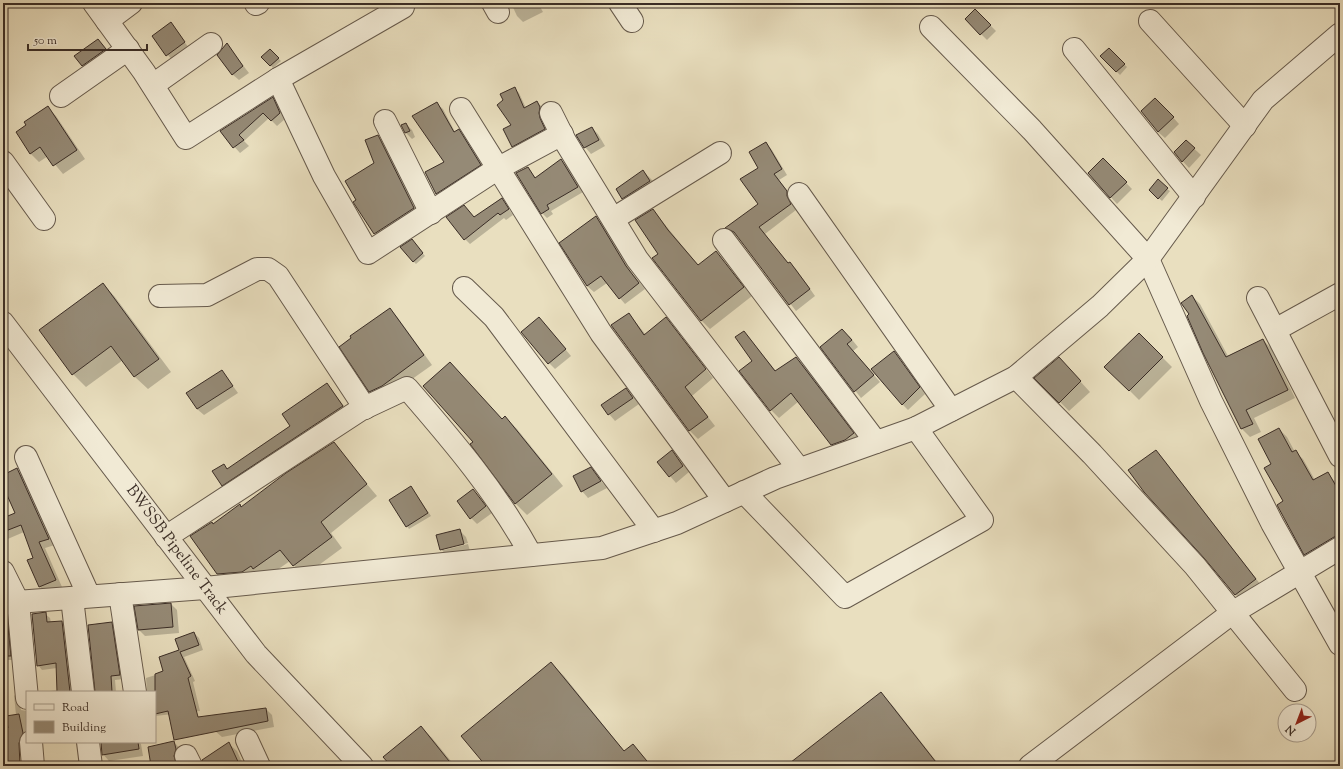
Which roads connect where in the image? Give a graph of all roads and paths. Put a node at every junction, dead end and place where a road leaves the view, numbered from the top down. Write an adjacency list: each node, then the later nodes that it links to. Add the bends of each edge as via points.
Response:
1 (94, 3): 5 (street)
2 (131, 3): 5 (street)
3 (620, 3): 7 (street)
4 (403, 7): 13 (street)
5 (107, 21): 11 (street)
6 (1150, 21): 19 (street)
7 (632, 22)
8 (931, 27): 30 (street, via 1032,130)
9 (1340, 34): 19 (street, via 1263,100)
10 (211, 44): 14 (street)
11 (128, 49): 14 (street); 15 (street)
12 (1074, 49): 25 (street)
13 (278, 79): 14 (street, via 186,138); 26 (street, via 324,176 368,253)
14 (153, 85)
15 (61, 96)
16 (460, 109): 23 (street)
17 (551, 113): 20 (street)
18 (385, 121): 26 (street)
19 (1245, 126): 25 (street)
20 (562, 134): 23 (street); 28 (street)
21 (720, 153): 28 (street)
22 (3, 162): 27 (street)
23 (497, 169): 26 (street); 46 (street, via 601,333)
24 (799, 194): 39 (street)
25 (1194, 197): 30 (street)
26 (431, 213)
27 (44, 219)
28 (613, 219): 45 (street, via 637,259)
29 (724, 240): 42 (street)
30 (1148, 259): 37 (street, via 1100,306); 52 (street, via 1211,401 1272,523)
31 (464, 288): 47 (street, via 494,317)
32 (1340, 294): 36 (street)
33 (160, 296): 38 (street, via 207,295 257,269 268,269 278,276)
34 (1258, 298): 36 (street)
35 (3, 323): 48 (street, BWSSB Pipeline Track)
36 (1275, 330): 41 (street)
37 (1016, 377): 39 (street); 57 (street, via 1092,454 1195,566)
38 (365, 408): 48 (street); 50 (street, via 407,388 458,447 514,523)
39 (950, 410): 40 (street)
40 (916, 428): 42 (street); 46 (street, via 982,520 845,597)
41 (1334, 430): 43 (street)
42 (876, 442): 45 (street)
43 (1340, 456)
44 (26, 457): 55 (street)
45 (799, 469): 46 (street)
46 (735, 497): 47 (street)
47 (654, 531): 50 (street, via 602,548)
48 (166, 537): 53 (street, BWSSB Pipeline Track)
49 (1340, 548): 52 (street)
50 (531, 555): 53 (street)
51 (3, 572): 56 (street)
52 (1300, 572): 57 (street); 58 (street)
53 (205, 588): 54 (street); 69 (street, BWSSB Pipeline Track, via 256,654)
54 (120, 594): 55 (street); 61 (street)
55 (81, 597): 56 (street); 60 (street)
56 (10, 603): 62 (street)
57 (1232, 613): 59 (street); 70 (street)
58 (1340, 644)
59 (1295, 690)
60 (83, 691)
61 (135, 691)
62 (26, 692)
63 (247, 740): 68 (street)
64 (31, 743): 66 (street)
65 (88, 743): 67 (street)
66 (33, 766)
67 (91, 766)
68 (260, 766)
69 (362, 766)
70 (1030, 766)

